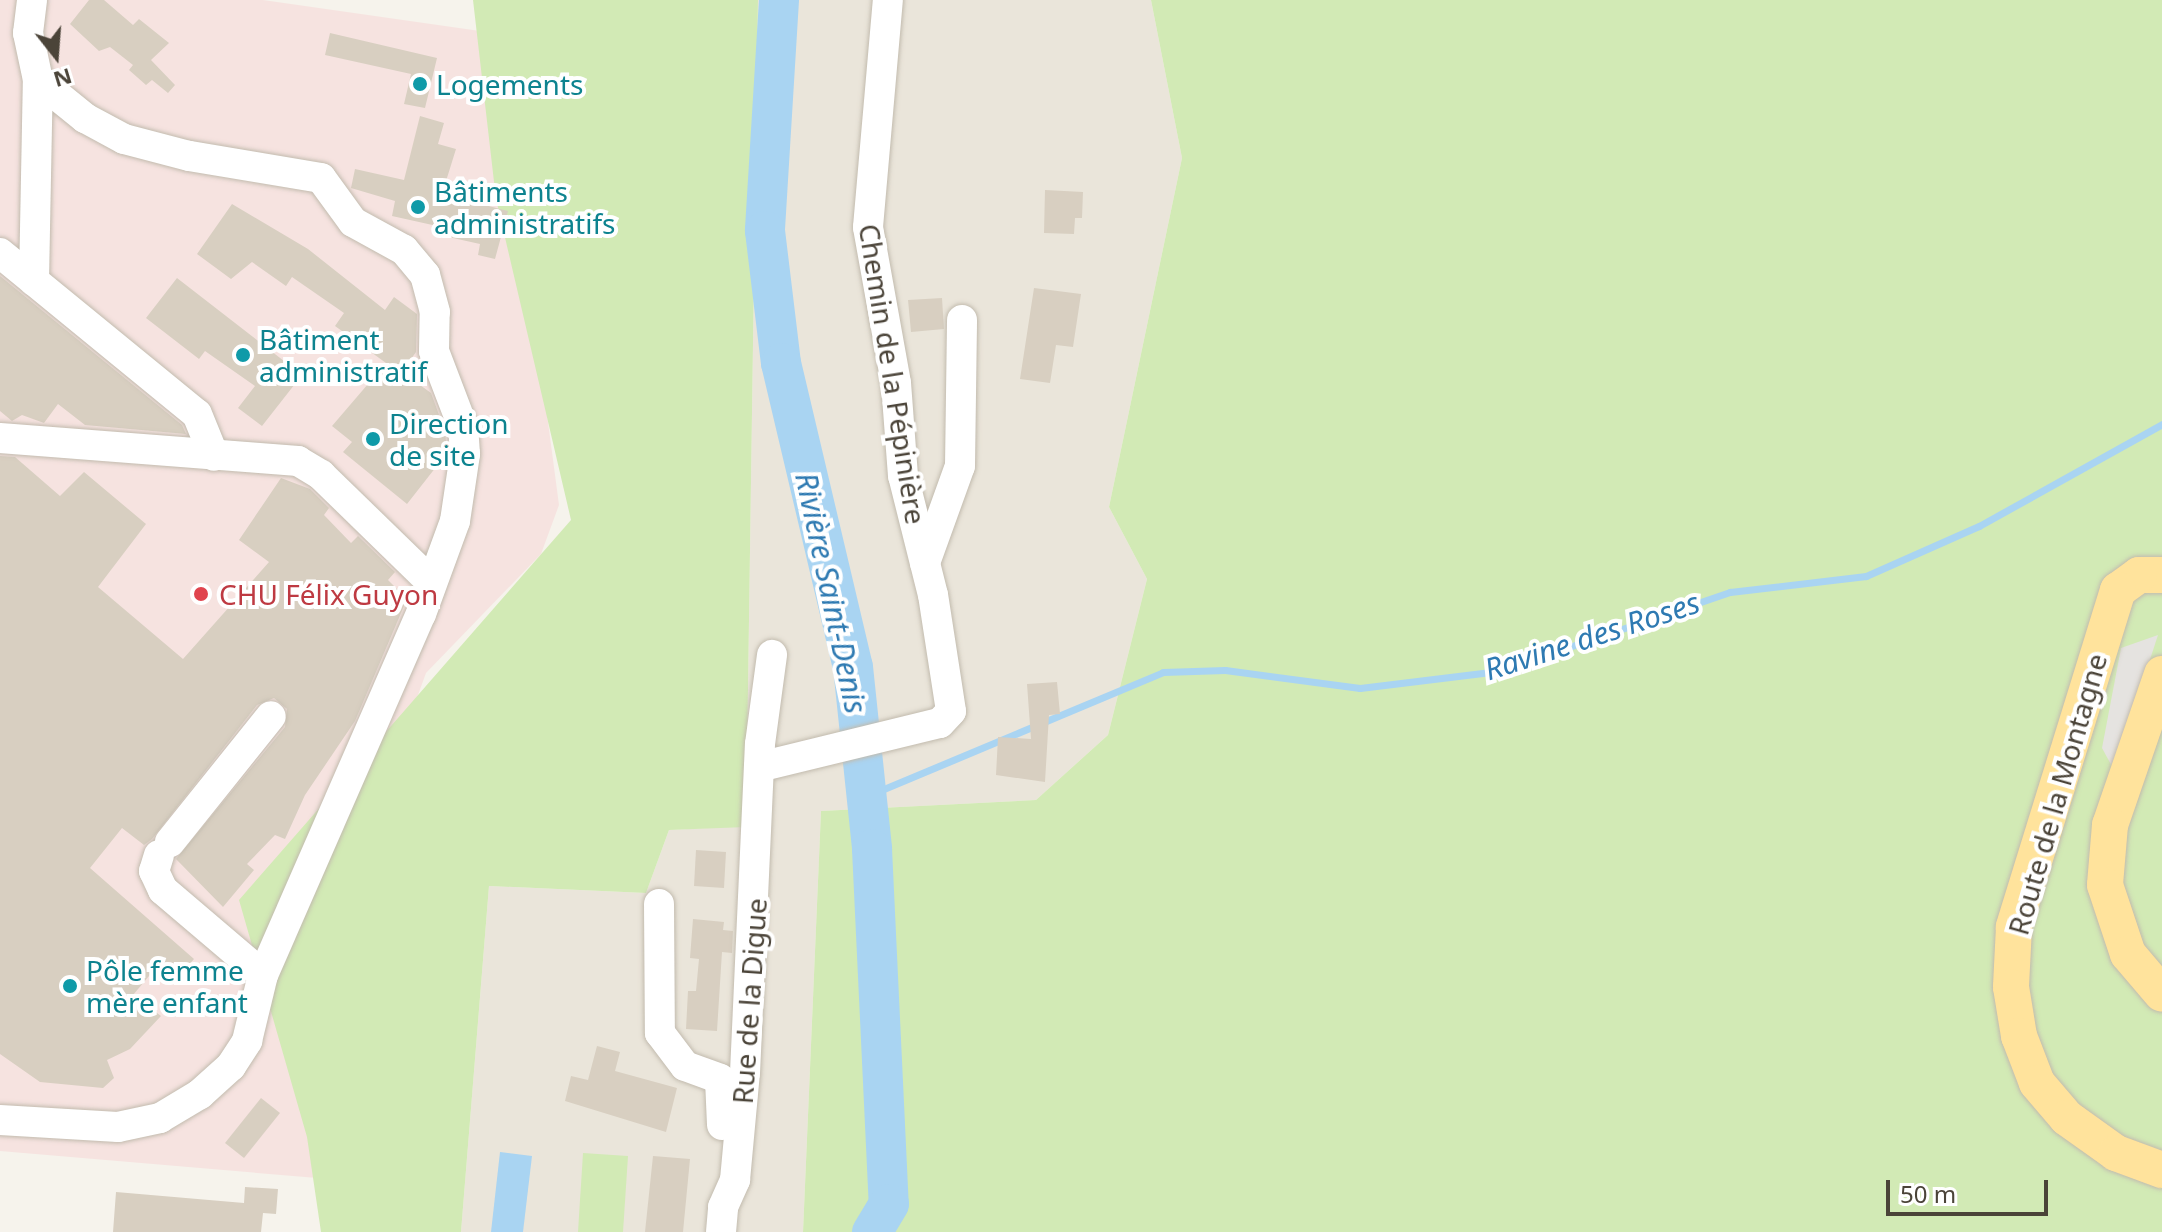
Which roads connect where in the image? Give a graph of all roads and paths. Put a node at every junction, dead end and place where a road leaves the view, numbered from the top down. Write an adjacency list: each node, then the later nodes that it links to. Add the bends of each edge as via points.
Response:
1 (32, 0): 3 (street, via 28,33)
2 (888, 0): 9 (street, Chemin de la Pépinière, via 868,227 896,383 903,476)
3 (38, 80): 5 (street); 11 (street, via 85,118 124,139 189,156 321,178 353,222 404,250 425,275 435,312 439,373 463,427 465,454 455,521)
4 (0, 253): 5 (street)
5 (34, 281): 8 (street, via 197,414)
6 (962, 320): 9 (street, via 960,466)
7 (0, 438): 8 (street)
8 (214, 456): 11 (street, via 298,461 321,475)
9 (925, 563): 15 (street, Chemin de la Pépinière, via 952,698 946,719)
10 (2162, 575): 20 (main road, Route de la Montagne, via 2139,575 2118,590 2014,927 2011,987 2019,1036 2037,1083 2067,1118 2116,1153)
11 (431, 582): 17 (street)
12 (772, 655): 15 (street, Rue de la Digue)
13 (2162, 674): 18 (main road, via 2110,825 2105,885 2128,954)
14 (271, 716): 17 (street, via 164,848 154,871 163,890)
15 (765, 766): 21 (street, Rue de la Digue, via 735,1180)
16 (659, 904): 21 (street, via 656,1020 674,1056 685,1066 716,1076 723,1086)
17 (263, 975): 19 (street, via 247,1041 231,1066 200,1094 160,1118 118,1127)
18 (2162, 994)
19 (0, 1120)
20 (2162, 1170)
21 (722, 1220)

